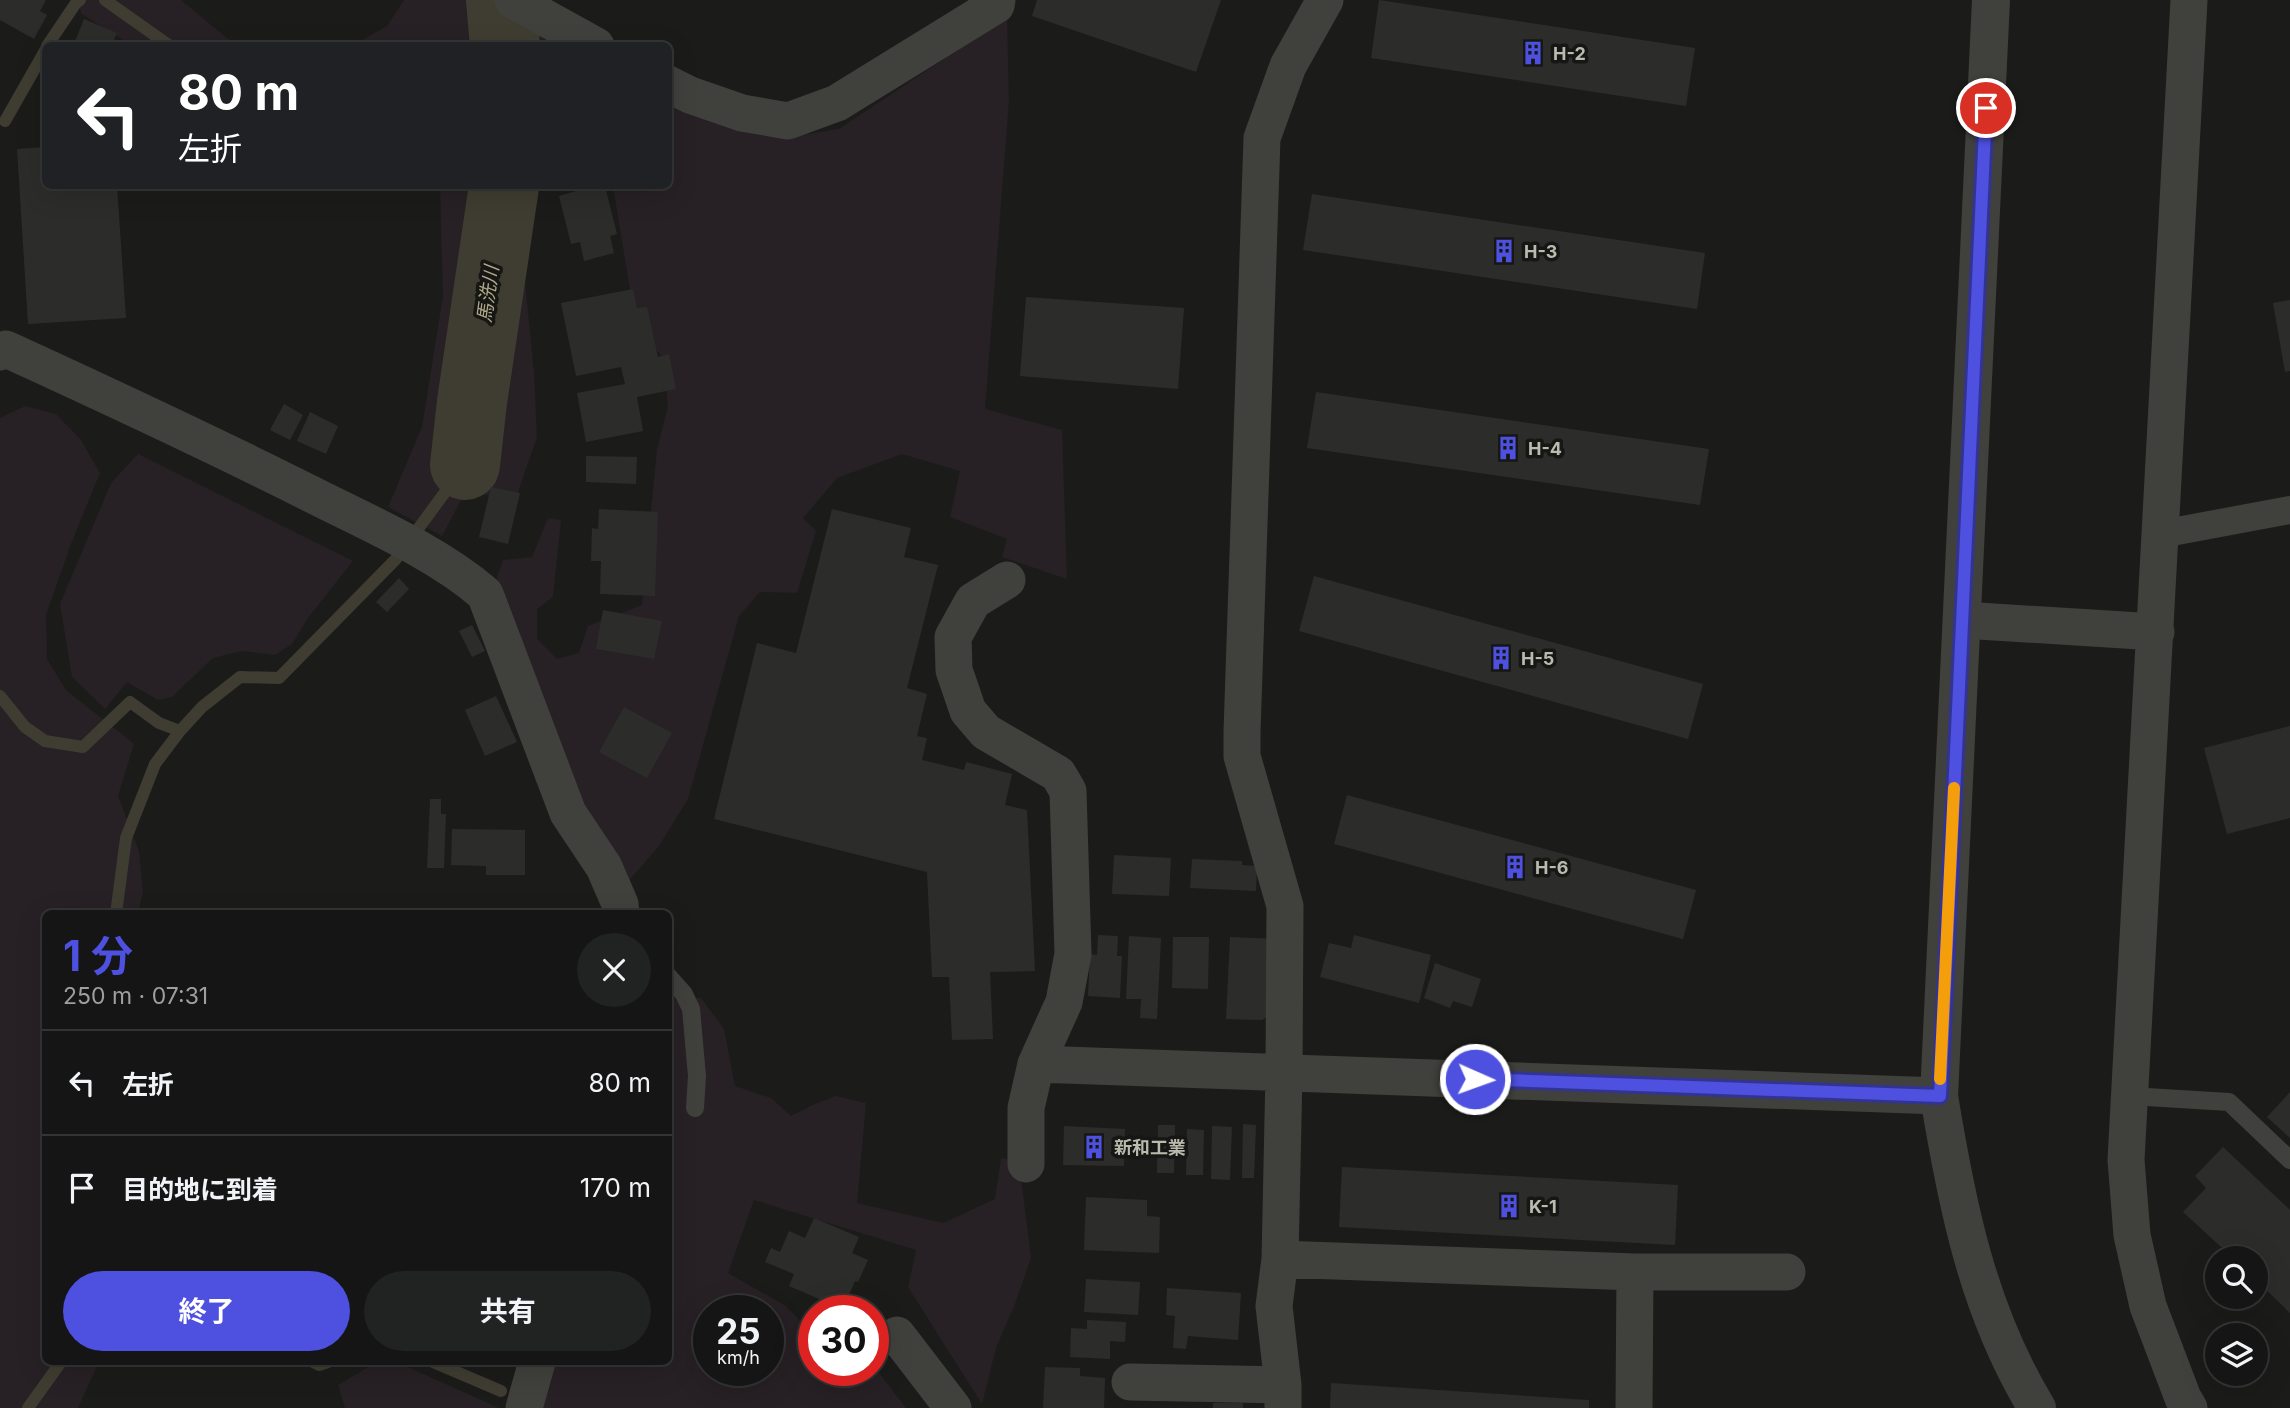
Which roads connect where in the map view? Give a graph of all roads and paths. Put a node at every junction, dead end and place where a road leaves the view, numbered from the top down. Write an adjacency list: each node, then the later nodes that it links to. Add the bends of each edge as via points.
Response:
1 (997, 0): 7 (street, via 996,5 837,103 788,121 742,113)
2 (1325, 0): 17 (street, via 1288,66 1261,151 1242,756 1284,905)
3 (1991, 0): 12 (street)
4 (2189, 0): 10 (street)
5 (528, 9): 6 (street)
6 (589, 42)
7 (672, 86)
8 (2, 340): 14 (street, via 411,546 464,576 485,594 568,813 604,867)
9 (2290, 510): 10 (street)
10 (2161, 534): 13 (street)
11 (1007, 580): 16 (street, via 973,601 953,637 954,670 968,711 986,732 1058,774 1068,791 1073,954 1064,1002)
12 (1962, 620): 13 (street); 18 (street)
13 (2155, 632): 19 (street)
14 (624, 910)
15 (672, 980): 20 (lane, via 691,1009)
16 (1036, 1064): 17 (street); 22 (street, via 1026,1108)
17 (1284, 1072): 18 (street); 23 (street)
18 (1940, 1096): 33 (street, via 1951,1171 1978,1280 2001,1340)
19 (2130, 1096): 21 (lane, via 2229,1102); 34 (street, via 2126,1160 2132,1235 2148,1306)
20 (695, 1108)
21 (2290, 1160)
22 (1026, 1164)
23 (1280, 1259): 24 (street); 29 (street, via 1275,1306)
24 (1635, 1272): 25 (street); 32 (street)
25 (1787, 1272)
26 (897, 1335): 31 (street)
27 (536, 1365): 30 (street)
28 (1130, 1382): 29 (street)
29 (1283, 1396)
30 (524, 1408)
31 (953, 1408)
32 (1634, 1408)
33 (2037, 1408)
34 (2189, 1408)

